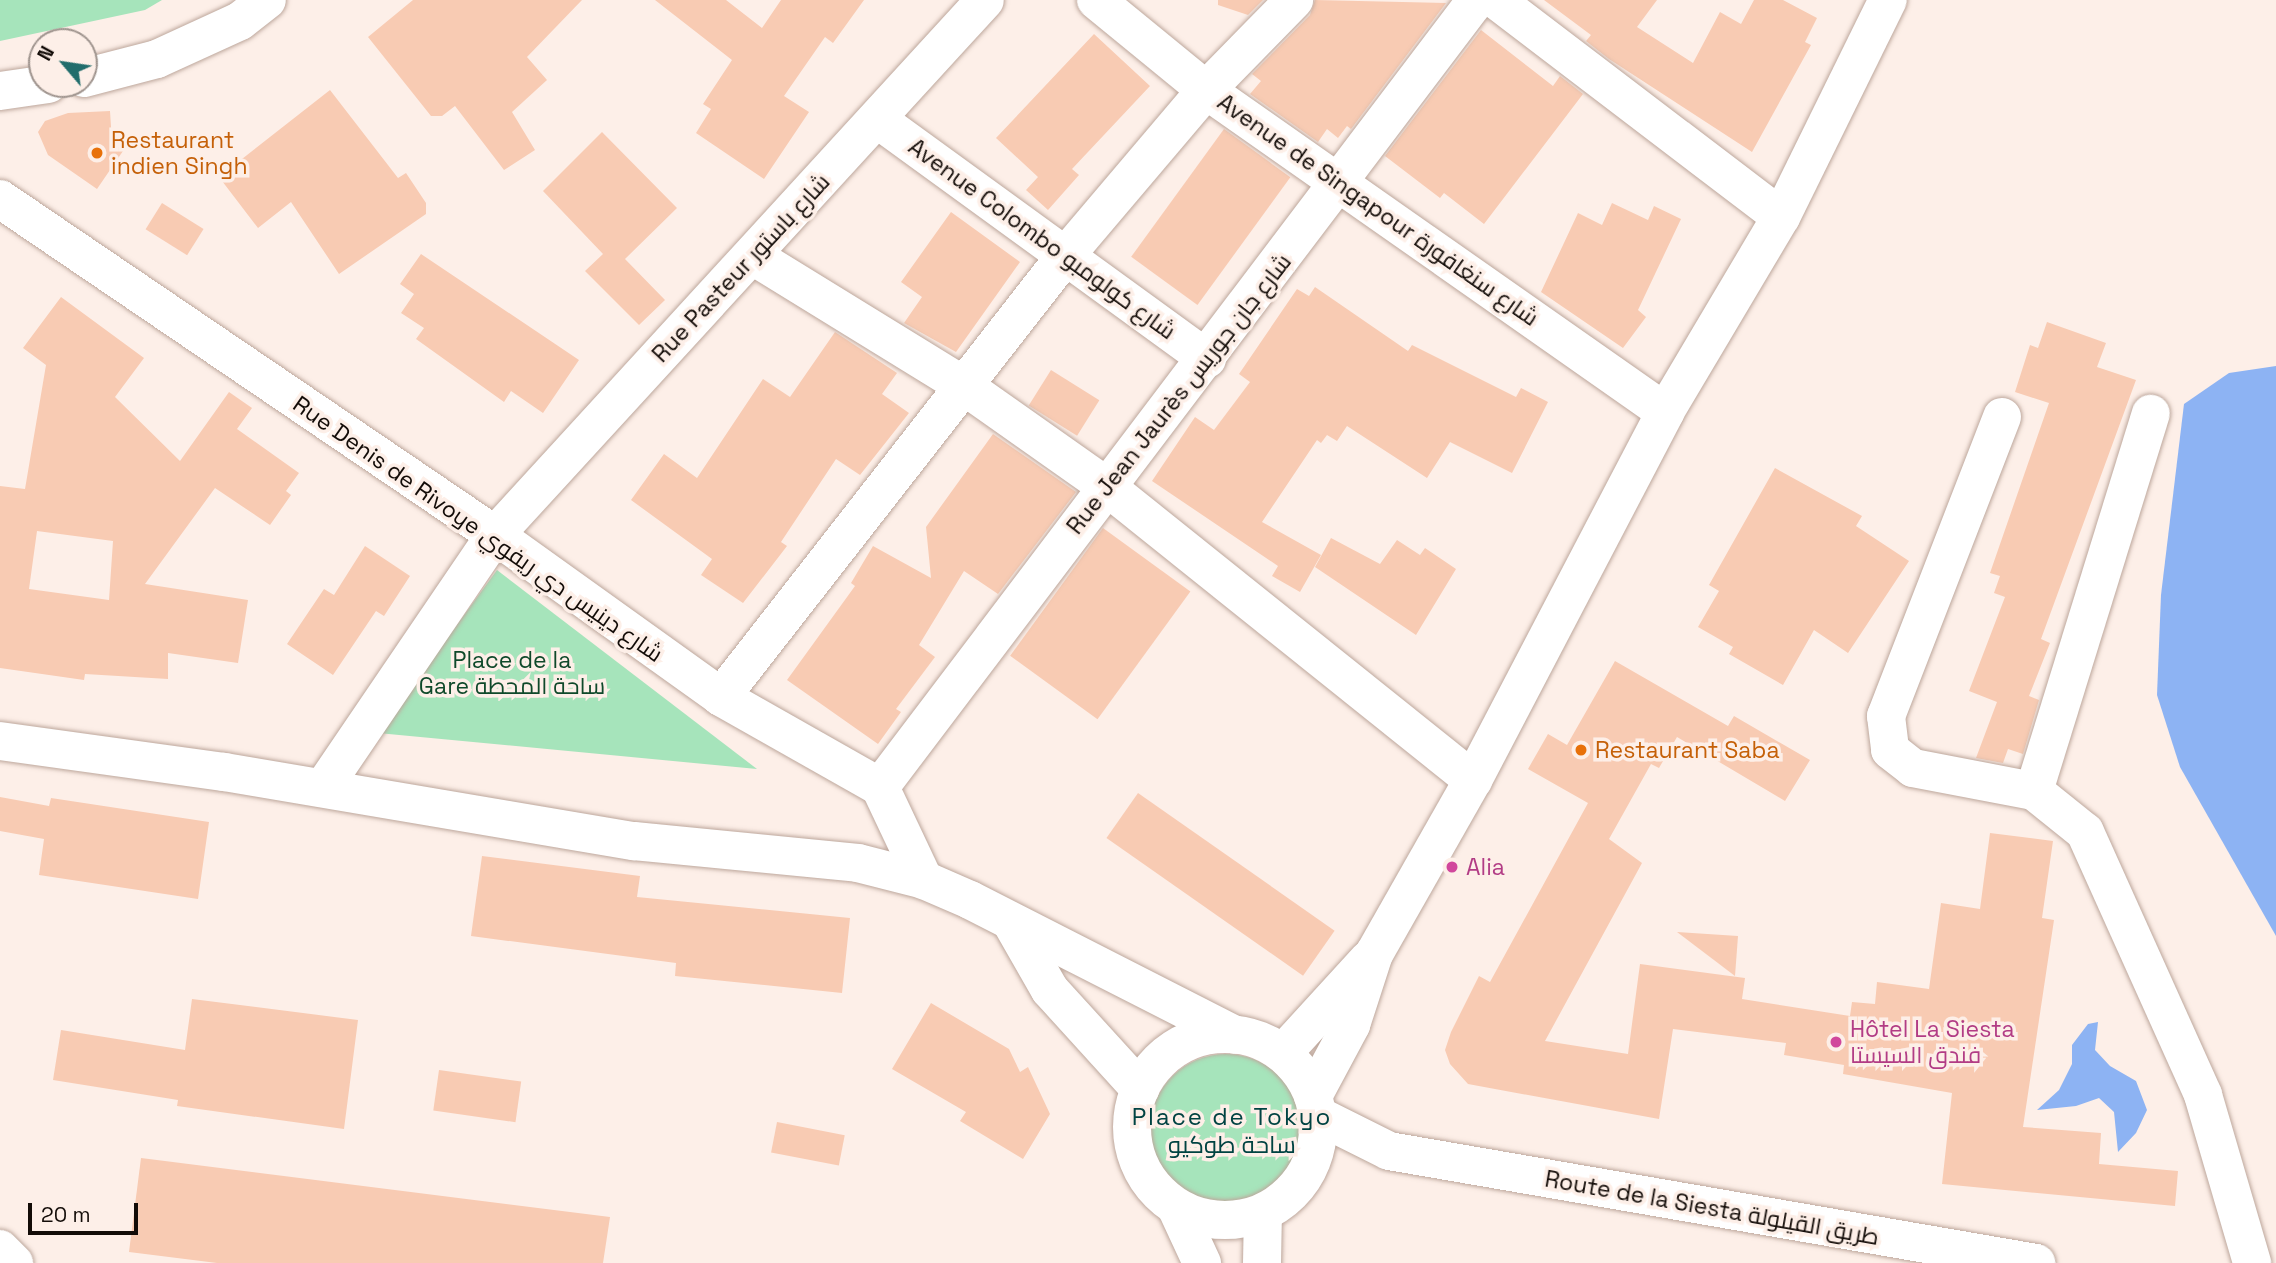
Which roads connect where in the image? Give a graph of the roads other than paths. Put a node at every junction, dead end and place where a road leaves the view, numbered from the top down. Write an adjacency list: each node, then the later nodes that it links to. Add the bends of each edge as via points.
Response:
1 (267, 0): 8 (street, via 240,21 157,59)
2 (985, 0): 12 (street, Rue Pasteur شارع باستور)
3 (1096, 0): 10 (street, Avenue de Singapour شارع سنغافورة)
4 (1294, 0): 10 (street)
5 (1476, 0): 13 (street, Rue Jean Jaurès شارع جان جوريس)
6 (1496, 0): 15 (street)
7 (1873, 7): 15 (street)
8 (98, 74)
9 (28, 87): 11 (street)
10 (1206, 90): 13 (street, Avenue de Singapour شارع سنغافورة); 16 (street)
11 (0, 91)
12 (877, 119): 16 (street, Avenue Colombo شارع كولومبو); 17 (street, Rue Pasteur شارع باستور)
13 (1341, 184): 18 (street, Rue Jean Jaurès شارع جان جوريس); 20 (street, Avenue de Singapour شارع سنغافورة)
14 (0, 199): 24 (street, Rue Denis de Rivoye شارع دينيس دي ريفوي)
15 (1781, 217): 20 (street)
16 (1066, 255): 18 (street, Avenue Colombo شارع كولومبو); 19 (street)
17 (753, 256): 19 (street); 24 (street, Rue Pasteur شارع باستور)
18 (1207, 359): 23 (street, Rue Jean Jaurès شارع جان جوريس)
19 (964, 386): 23 (street); 25 (street)
20 (1665, 412): 27 (street)
21 (2151, 414): 30 (street)
22 (2002, 417): 30 (street, via 1886,716 1890,750 1913,768)
23 (1108, 487): 27 (street); 28 (street, Rue Jean Jaurès شارع جان جوريس)
24 (495, 535): 25 (street, Rue Denis de Rivoye شارع دينيس دي ريفوي); 29 (street)
25 (721, 697): 28 (street, Rue Denis de Rivoye شارع دينيس دي ريفوي)
26 (0, 741): 29 (street)
27 (1473, 780): 33 (street)
28 (880, 787): 31 (street)
29 (323, 788): 31 (street, via 634,841 858,863)
30 (2034, 791): 47 (street, via 2085,832 2203,1095)
31 (924, 880): 32 (street)
32 (1011, 922): 34 (street); 36 (street, via 1050,990)
33 (1374, 954): 35 (street, via 1315,1013); 37 (street, via 1351,1025)
34 (1235, 1035): 35 (street); 36 (street, via 1206,1036 1179,1046 1156,1064)
35 (1283, 1053): 37 (street, via 1301,1072)
36 (1140, 1089): 40 (street, via 1132,1115 1132,1142 1140,1167)
37 (1315, 1106): 38 (street, Route de la Siesta طريق القيلولة); 39 (street)
38 (1389, 1151): 39 (street, Route de la Siesta طريق القيلولة, via 1338,1160); 46 (street, Route de la Siesta طريق القيلولة)
39 (1314, 1157): 41 (street, via 1302,1180)
40 (1176, 1207): 41 (street, via 1204,1219 1233,1220); 44 (street)
41 (1263, 1213): 45 (street)
42 (0, 1249): 43 (street)
43 (14, 1263)
44 (1202, 1263)
45 (1262, 1263)
46 (2036, 1263)
47 (2252, 1263)

